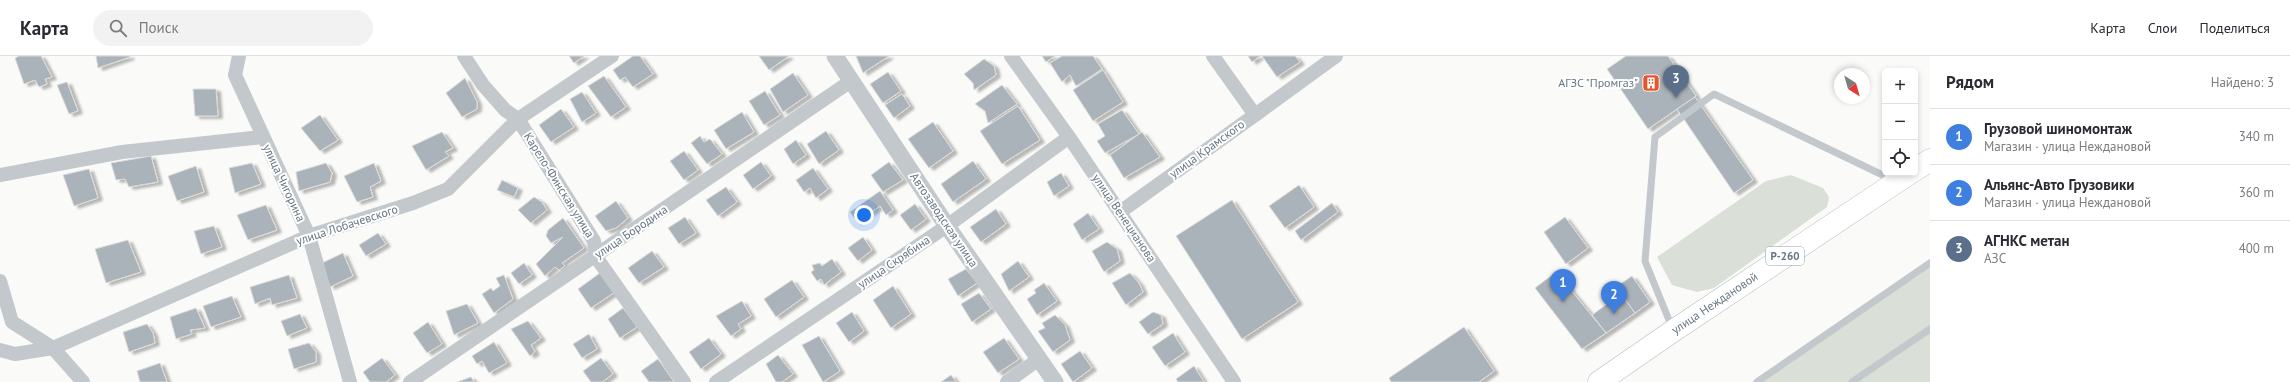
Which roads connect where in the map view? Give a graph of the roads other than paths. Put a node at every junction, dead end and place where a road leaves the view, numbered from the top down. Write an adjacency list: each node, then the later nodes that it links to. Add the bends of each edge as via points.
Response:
1 (239, 56): 11 (street, улица Чигорина, via 235,75)
2 (464, 56): 10 (street, Карело-Финская улица, via 483,86 505,110)
3 (612, 56): 10 (street, улица Лобачевского)
4 (835, 56): 8 (street, Автозаводская улица)
5 (1011, 56): 12 (street, улица Венецианова)
6 (1213, 56): 9 (street, улица Крамского)
7 (1336, 56): 9 (street)
8 (851, 81): 18 (street, Автозаводская улица); 20 (street, улица Бородина)
9 (1255, 115): 17 (street, улица Крамского)
10 (518, 119): 19 (street, улица Лобачевского, via 448,189 413,203); 20 (street, Карело-Финская улица, via 594,241)
11 (262, 137): 15 (street, via 122,152); 19 (street, улица Чигорина)
12 (1069, 137): 17 (street, улица Венецианова); 18 (street, улица Скрябина)
13 (1930, 160): 14 (highway)
14 (1918, 168)
15 (0, 175)
16 (1903, 178): 24 (highway, улица Неждановой / Р-260); 24 (lane, via 1714,94 1655,137 1645,261)
17 (1120, 212): 35 (street, улица Венецианова)
18 (947, 226): 27 (street, Автозаводская улица); 32 (street, улица Скрябина)
19 (309, 236): 25 (street, улица Лобачевского); 29 (street, улица Чигорина)
20 (596, 257): 30 (street, улица Бородина); 31 (street, Карело-Финская улица)
21 (1930, 263): 37 (lane)
22 (0, 281): 25 (street, via 12,322)
23 (1930, 329): 38 (lane)
24 (1673, 330): 36 (highway, улица Неждановой / Р-260)
25 (53, 348): 26 (street, улица Лобачевского, via 15,354); 28 (street)
26 (0, 350)
27 (1039, 359): 33 (street); 34 (street, Автозаводская улица)
28 (83, 382)
29 (350, 382)
30 (410, 382)
31 (684, 382)
32 (716, 382)
33 (1007, 382)
34 (1054, 382)
35 (1234, 382)
36 (1600, 382)
37 (1757, 382)
38 (1852, 382)

